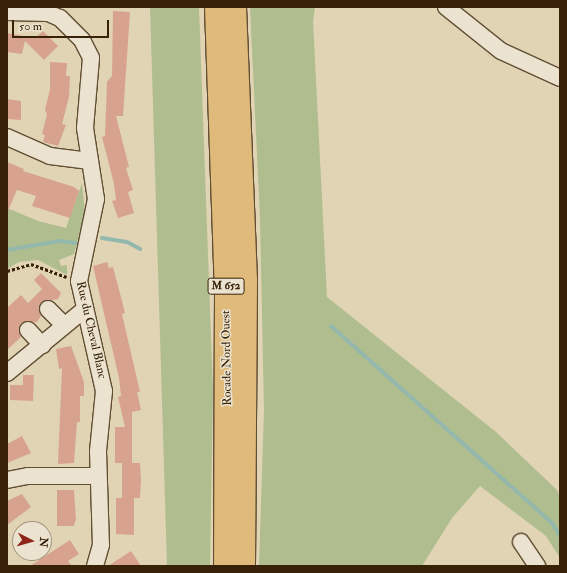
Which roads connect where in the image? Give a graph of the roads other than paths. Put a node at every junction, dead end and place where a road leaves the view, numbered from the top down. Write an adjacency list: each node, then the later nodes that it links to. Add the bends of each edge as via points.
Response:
1 (216, 7): 19 (highway, Rocade Nord Ouest / M 652, via 226,285)
2 (235, 7): 20 (highway, Rocade Nord Ouest / M 652, via 246,280)
3 (446, 7): 6 (street, via 501,51)
4 (28, 10): 5 (street, Rue du Cheval Blanc); 8 (street, Rue du Cheval Blanc, via 60,18 90,51 92,64 86,128)
5 (7, 12)
6 (560, 78)
7 (7, 137): 8 (street, via 50,156)
8 (90, 161): 10 (street, Rue du Cheval Blanc, via 95,209 78,281)
9 (48, 308): 11 (street)
10 (85, 309): 11 (street); 15 (street, Rue du Cheval Blanc, via 104,391)
11 (63, 324): 13 (street)
12 (28, 330): 13 (street)
13 (42, 345): 14 (street)
14 (10, 375)
15 (97, 476): 16 (street, via 28,476); 18 (street, Rue du Cheval Blanc, via 101,545)
16 (7, 480)
17 (521, 542): 21 (street)
18 (95, 566)
19 (225, 566)
20 (244, 566)
21 (537, 566)

